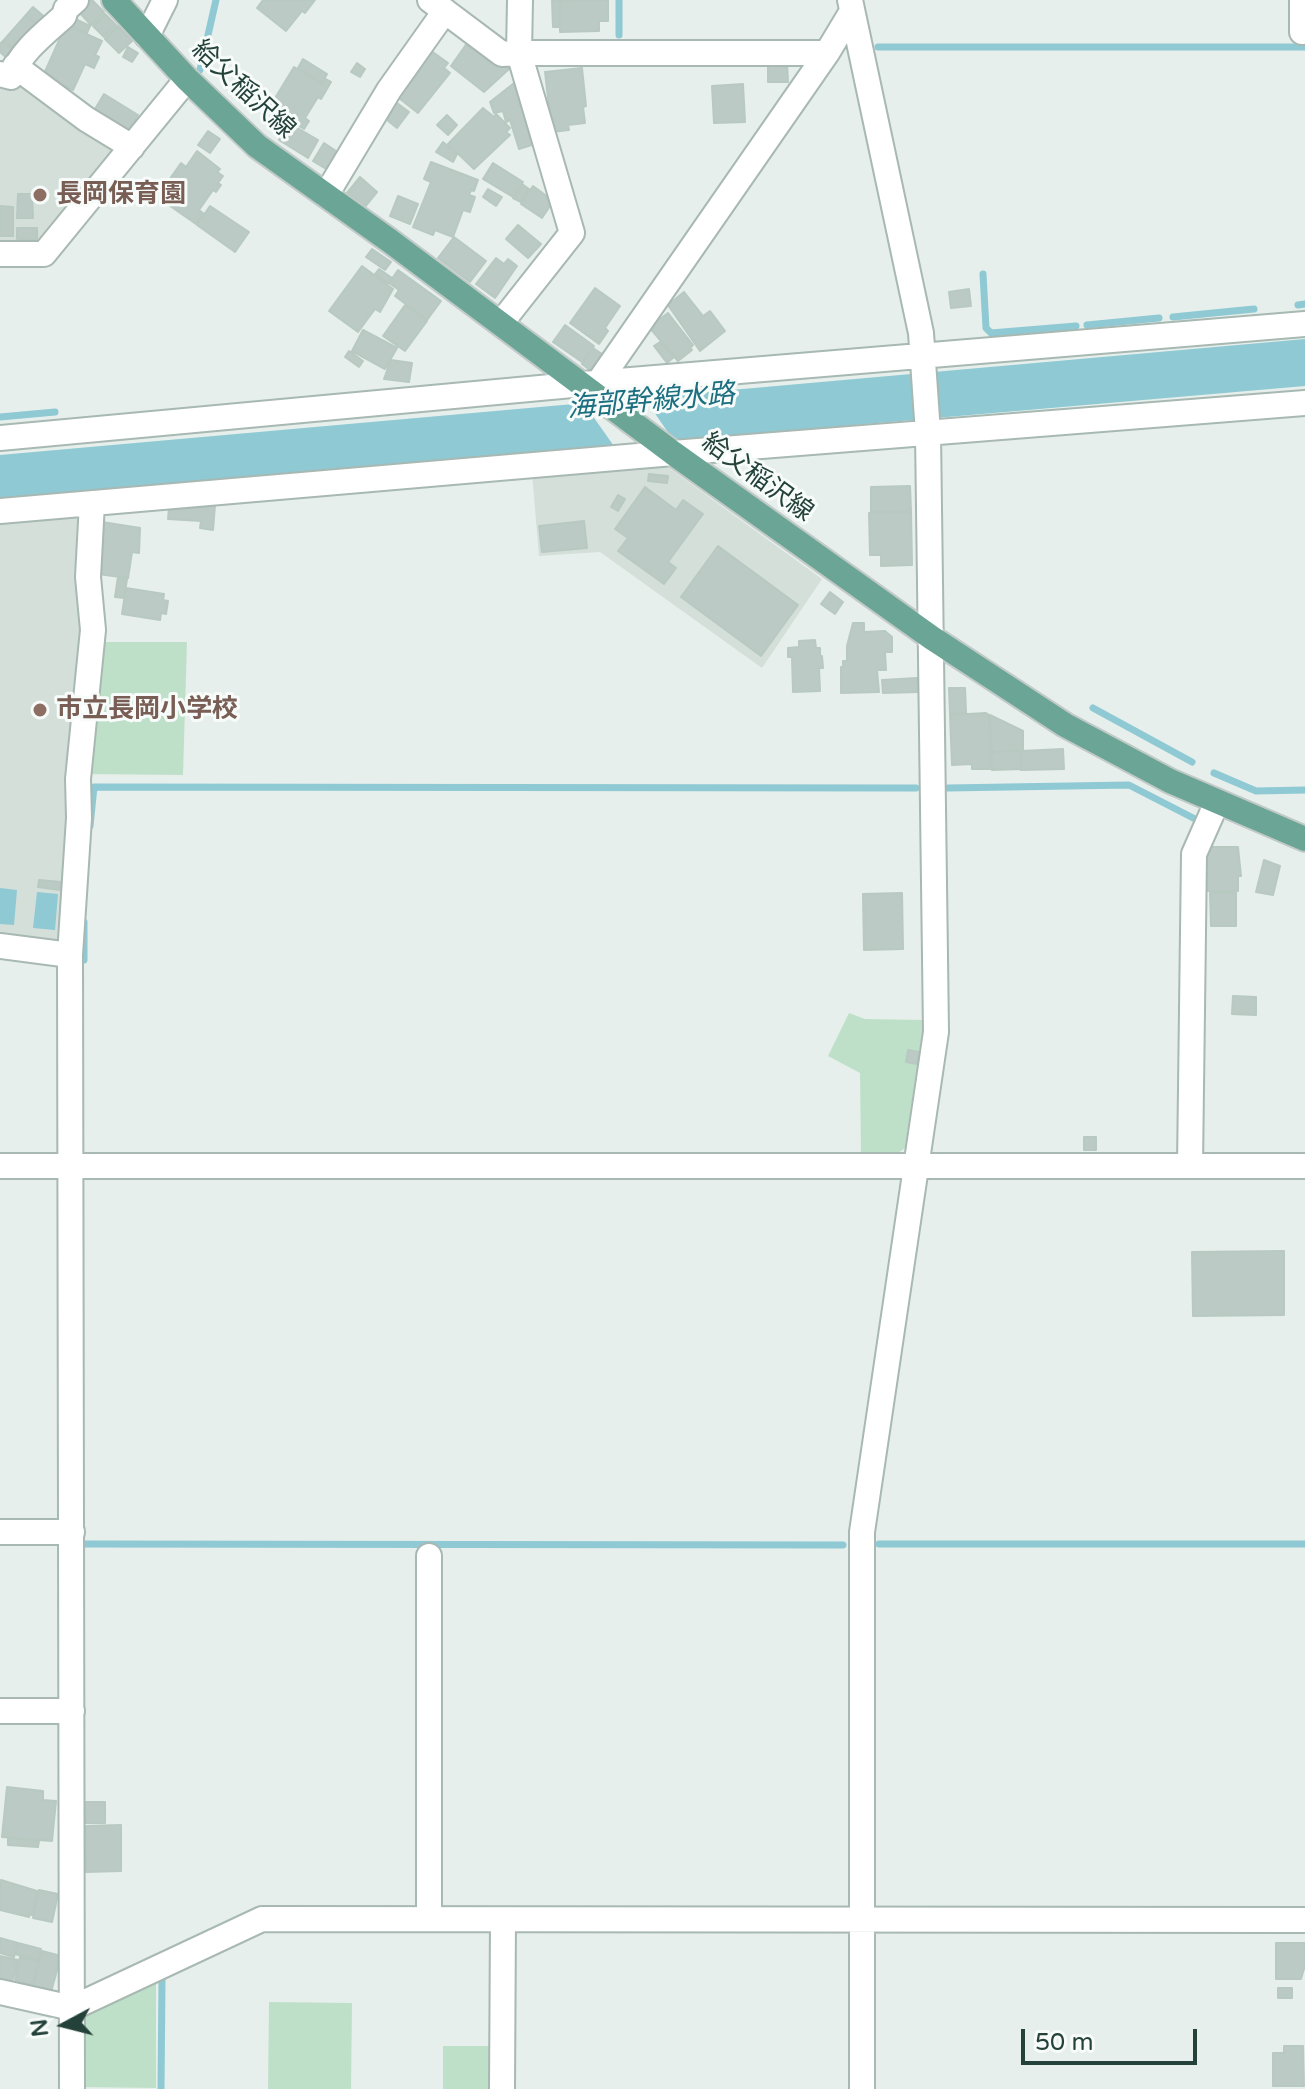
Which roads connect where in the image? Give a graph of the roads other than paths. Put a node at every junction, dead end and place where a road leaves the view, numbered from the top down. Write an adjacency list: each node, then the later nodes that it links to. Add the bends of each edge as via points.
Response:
1 (76, 0): 12 (street)
2 (114, 0): 9 (main road, 給父稲沢線)
3 (165, 0): 9 (street)
4 (520, 0): 10 (street)
5 (1302, 0): 8 (street)
6 (438, 5): 10 (street, via 502,54); 15 (street)
7 (850, 6): 11 (street); 19 (street)
8 (1302, 32)
9 (147, 36): 13 (main road, 給父稲沢線)
10 (519, 53): 11 (street); 17 (street, via 572,233)
11 (827, 53): 20 (street)
12 (8, 70): 14 (street)
13 (187, 79): 14 (street); 15 (main road, 給父稲沢線, via 257,146)
14 (132, 147): 16 (street, via 44,254)
15 (326, 195): 17 (main road, 給父稲沢線)
16 (0, 254)
17 (501, 323): 20 (main road, 給父稲沢線)
18 (1305, 324): 19 (street)
19 (923, 362): 20 (street); 22 (street)
20 (594, 388): 23 (street); 24 (main road, 給父稲沢線)
21 (1305, 403): 22 (street)
22 (928, 427): 24 (street); 27 (street)
23 (0, 438)
24 (668, 449): 25 (street); 27 (main road, 給父稲沢線)
25 (92, 503): 26 (street); 31 (street, via 88,577 93,630 78,779)
26 (0, 511)
27 (932, 638): 28 (main road, 給父稲沢線, via 1065,725); 32 (street, via 936,1032)
28 (1217, 802): 29 (main road, 給父稲沢線); 34 (street, via 1194,854)
29 (1305, 839)
30 (0, 946): 31 (street)
31 (70, 955): 36 (street)
32 (916, 1165): 34 (street); 36 (street); 44 (street, via 862,1532)
33 (0, 1166): 36 (street)
34 (1190, 1166): 35 (street)
35 (1305, 1166)
36 (71, 1167): 38 (street)
37 (0, 1532): 38 (street)
38 (72, 1532): 41 (street)
39 (429, 1556): 42 (street)
40 (0, 1711): 41 (street)
41 (72, 1711): 47 (street)
42 (429, 1919): 43 (street); 47 (street, via 262,1919)
43 (503, 1920): 44 (street); 49 (street)
44 (862, 1920): 45 (street); 50 (street)
45 (1305, 1920)
46 (0, 1992): 47 (street)
47 (72, 2008): 48 (street)
48 (72, 2089)
49 (502, 2089)
50 (862, 2089)

